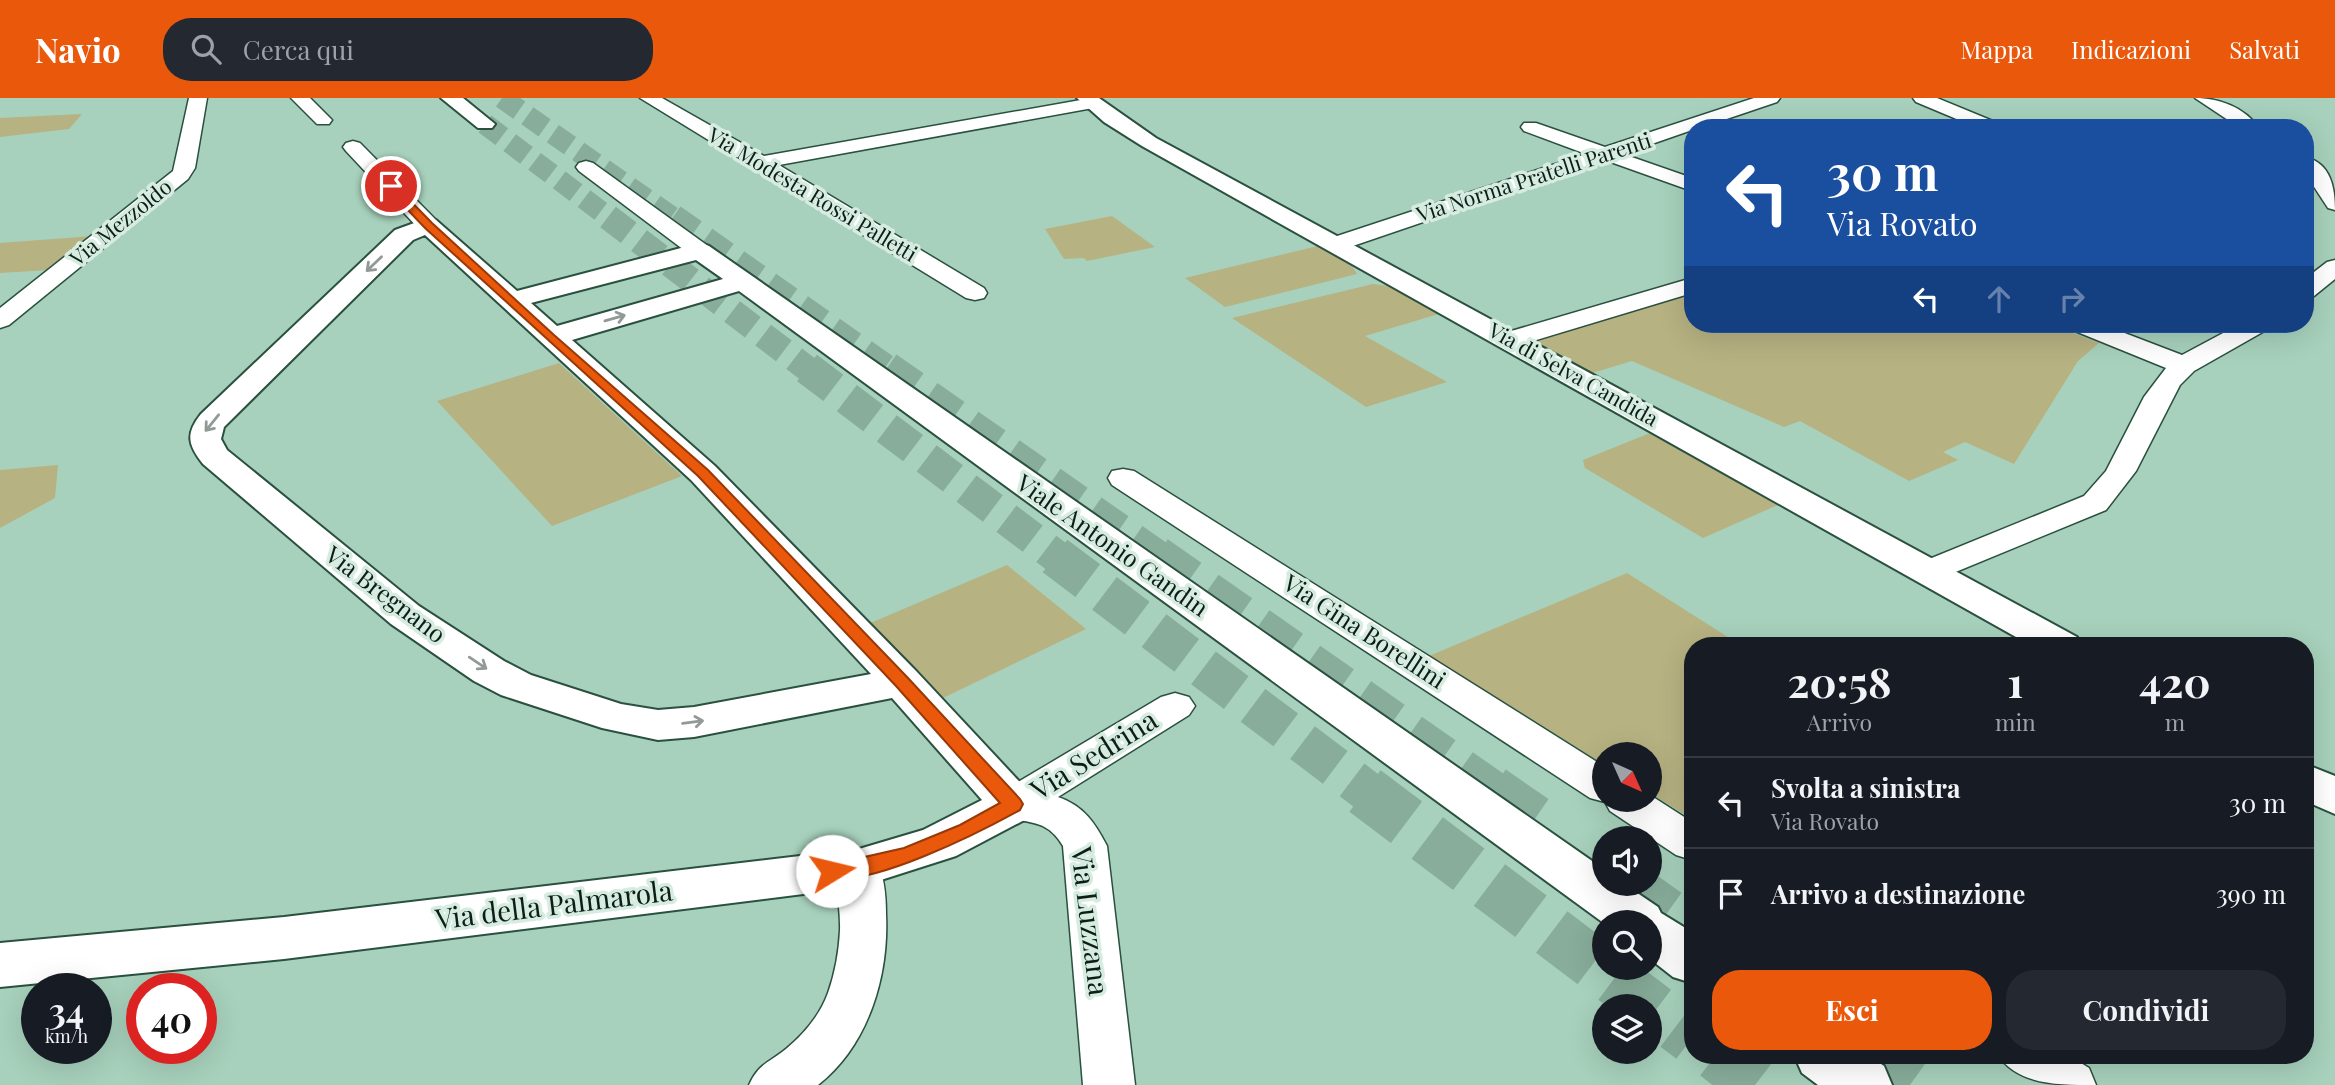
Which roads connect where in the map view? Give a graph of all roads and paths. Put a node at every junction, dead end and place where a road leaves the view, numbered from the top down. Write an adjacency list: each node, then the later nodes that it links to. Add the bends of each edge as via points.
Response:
1 (198, 98): 32 (street, Via Mezzoldo, via 181,175)
2 (300, 98): 12 (street)
3 (451, 98): 13 (main road)
4 (649, 98): 18 (street, Via Modesta Rossi Palletti)
5 (1771, 98): 9 (street, Via Norma Pratelli Parenti)
6 (1922, 98): 10 (street)
7 (2204, 98): 11 (street)
8 (1090, 101): 18 (street); 24 (main road, Via di Selva Candida, via 1149,142)
9 (1710, 119)
10 (1972, 119)
11 (2241, 119)
12 (323, 120)
13 (485, 124)
14 (1530, 127): 17 (street)
15 (1684, 128): 17 (street, Via Norma Pratelli Parenti)
16 (353, 147): 23 (street)
17 (1606, 155): 21 (street); 24 (street, Via Norma Pratelli Parenti)
18 (761, 162): 30 (street, Via Modesta Rossi Palletti)
19 (586, 167): 25 (street, Viale Antonio Gandin)
20 (2314, 171): 22 (street)
21 (1684, 183)
22 (2335, 204)
23 (428, 225): 31 (main road); 41 (main road, Via Bregnano, one-way to 41, via 404,235 212,421 204,435 215,457 405,615 489,671 548,696 629,722 670,724)
24 (1336, 244): 36 (main road, Via di Selva Candida)
25 (700, 251): 27 (main road, Viale Antonio Gandin); 31 (main road)
26 (2335, 267): 28 (street)
27 (742, 282): 35 (main road, one-way to 27); 50 (main road, Viale Antonio Gandin)
28 (2314, 284)
29 (1684, 287): 36 (street)
30 (975, 293)
31 (513, 300): 35 (main road)
32 (0, 320)
33 (2102, 333): 37 (street)
34 (2243, 333): 37 (street)
35 (550, 337): 41 (main road, via 703,473)
36 (1510, 340): 39 (main road, Via di Selva Candida)
37 (2184, 365): 39 (street, via 2165,385 2111,486 2095,503)
38 (1123, 478): 43 (street, Via Gina Borellini)
39 (1929, 571): 40 (main road, Via di Selva Candida)
40 (2047, 637)
41 (902, 682): 46 (main road)
42 (1175, 706): 46 (street, Via Sedrina)
43 (1592, 779)
44 (2314, 785): 45 (main road)
45 (2335, 797)
46 (1013, 804): 49 (main road, Via Sedrina, via 939,843); 57 (street, Via Luzzana, via 1056,812 1073,825 1085,846)
47 (1644, 812): 48 (street)
48 (1684, 838)
49 (859, 868): 53 (main road, Via della Palmarola, via 284,938); 56 (street, via 865,935 850,1003 823,1046)
50 (1624, 910)
51 (1662, 939): 52 (main road)
52 (1684, 955)
53 (0, 965)
54 (1834, 1064): 58 (main road)
55 (2038, 1064): 59 (street)
56 (775, 1085)
57 (1110, 1085)
58 (1863, 1085)
59 (2070, 1085)

